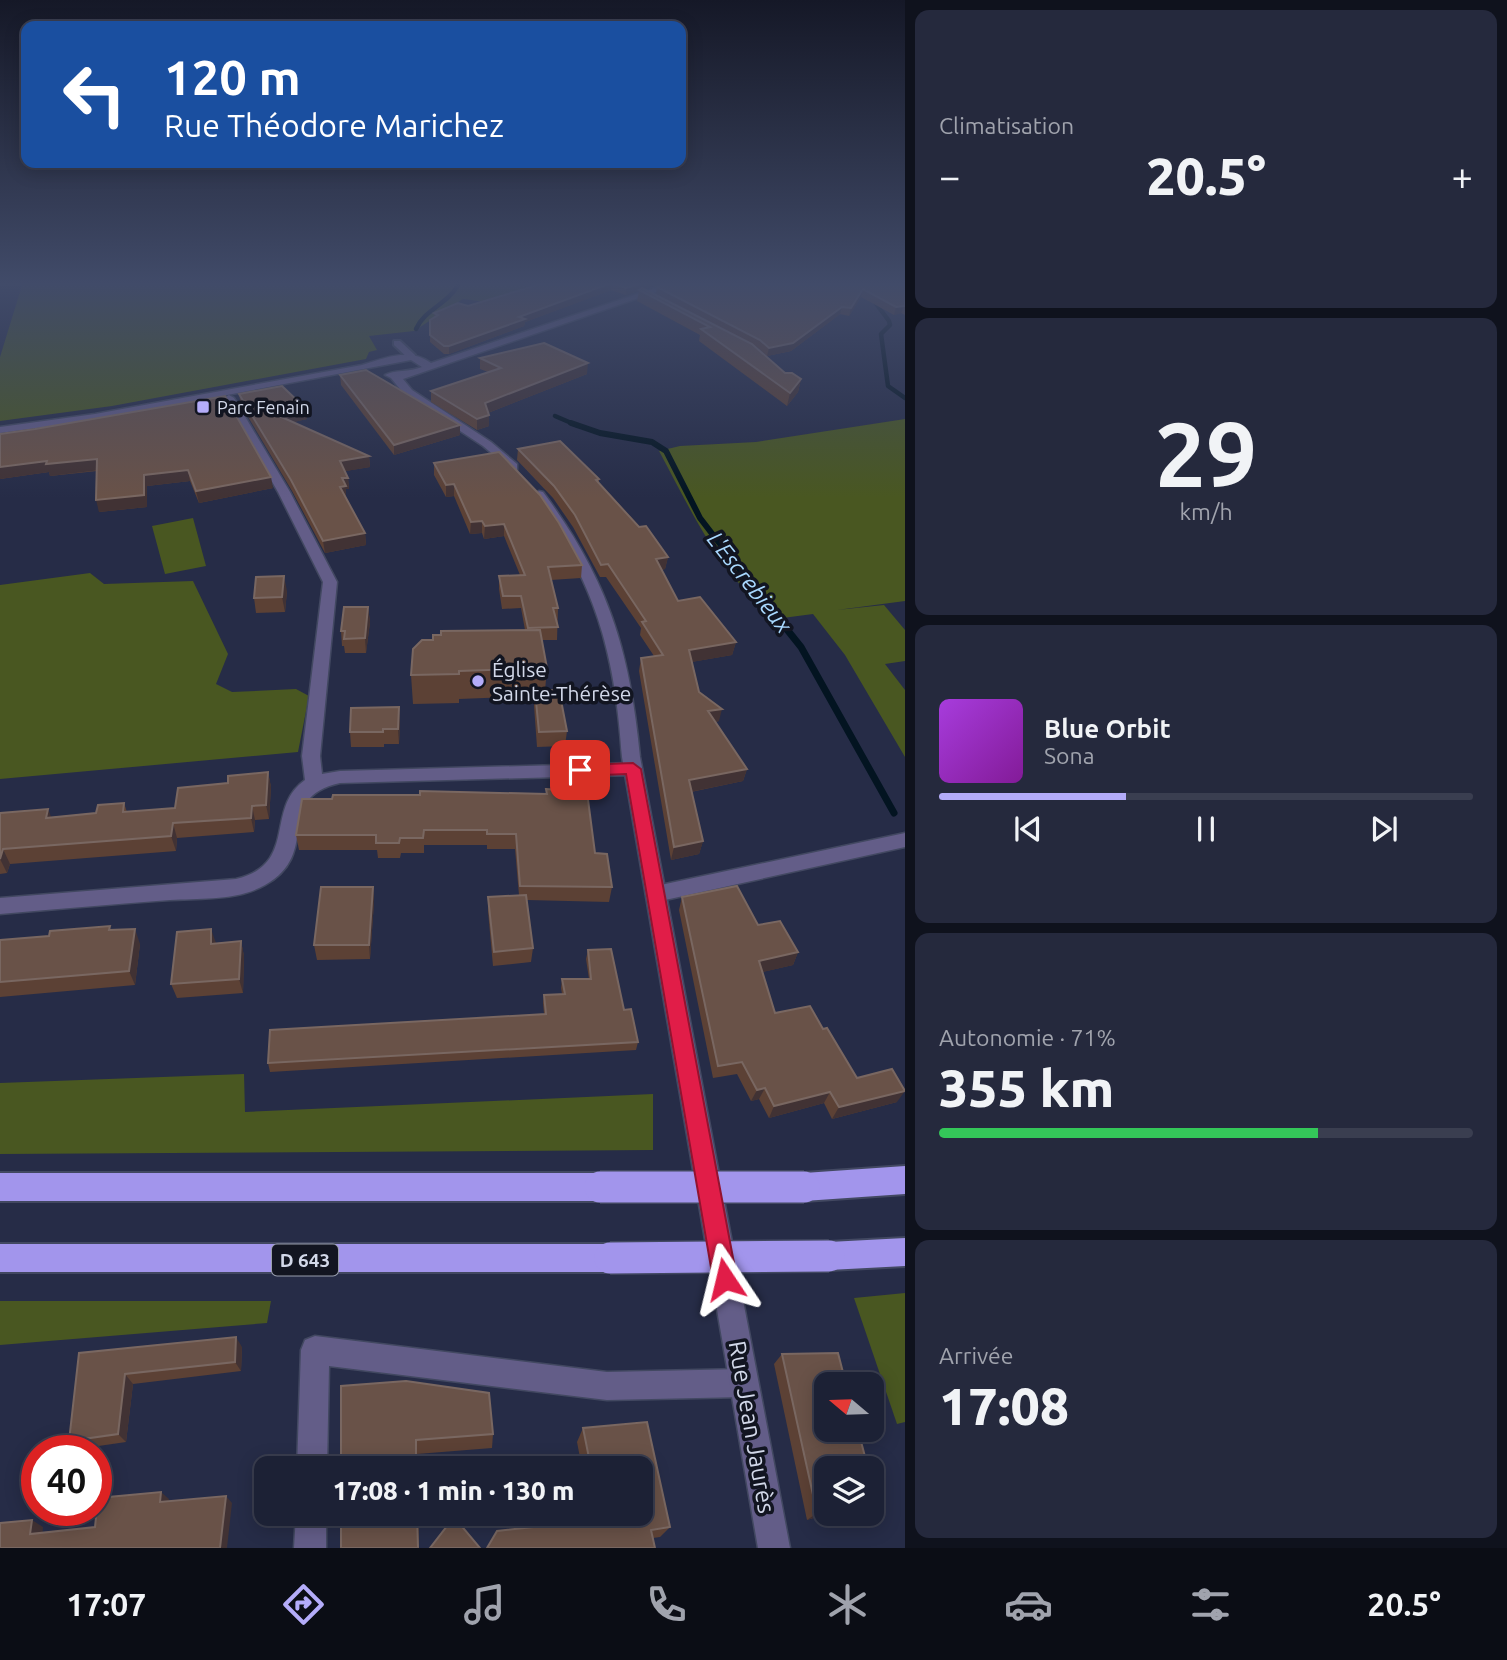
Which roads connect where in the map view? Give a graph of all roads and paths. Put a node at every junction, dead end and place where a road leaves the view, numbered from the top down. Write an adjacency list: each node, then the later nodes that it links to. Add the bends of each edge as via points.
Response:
1 (464, 355): 2 (street); 4 (street)
2 (415, 358): 3 (street); 4 (street, via 428,364)
3 (385, 361): 5 (street, Rue Jean Jaurès, via 380,370); 8 (street, via 95,417)
4 (424, 371): 5 (street); 6 (street, via 412,384)
5 (392, 376): 6 (street, Rue Jean Jaurès); 7 (street, via 357,375)
6 (415, 397): 10 (street, Rue Jean Jaurès, via 487,444 527,482 569,537 603,603 625,692)
7 (229, 398): 9 (street); 11 (street, via 330,583 311,756)
8 (0, 430)
9 (0, 437)
10 (633, 769): 11 (street); 13 (street, Rue Jean Jaurès)
11 (314, 781): 14 (street, via 294,802 286,854 270,874 255,882)
12 (905, 840): 13 (street)
13 (656, 894): 20 (street, Rue Jean Jaurès)
14 (0, 906)
15 (905, 1180): 16 (highway, bridge, via 804,1187)
16 (0, 1187)
17 (905, 1252): 19 (highway, D 643, bridge)
18 (0, 1258): 19 (highway, D 643)
19 (610, 1258)
20 (743, 1382): 21 (street, via 607,1385 315,1350); 24 (street, Rue Jean Jaurès)
21 (312, 1456)
22 (311, 1526): 23 (street)
23 (310, 1548)
24 (775, 1548)

